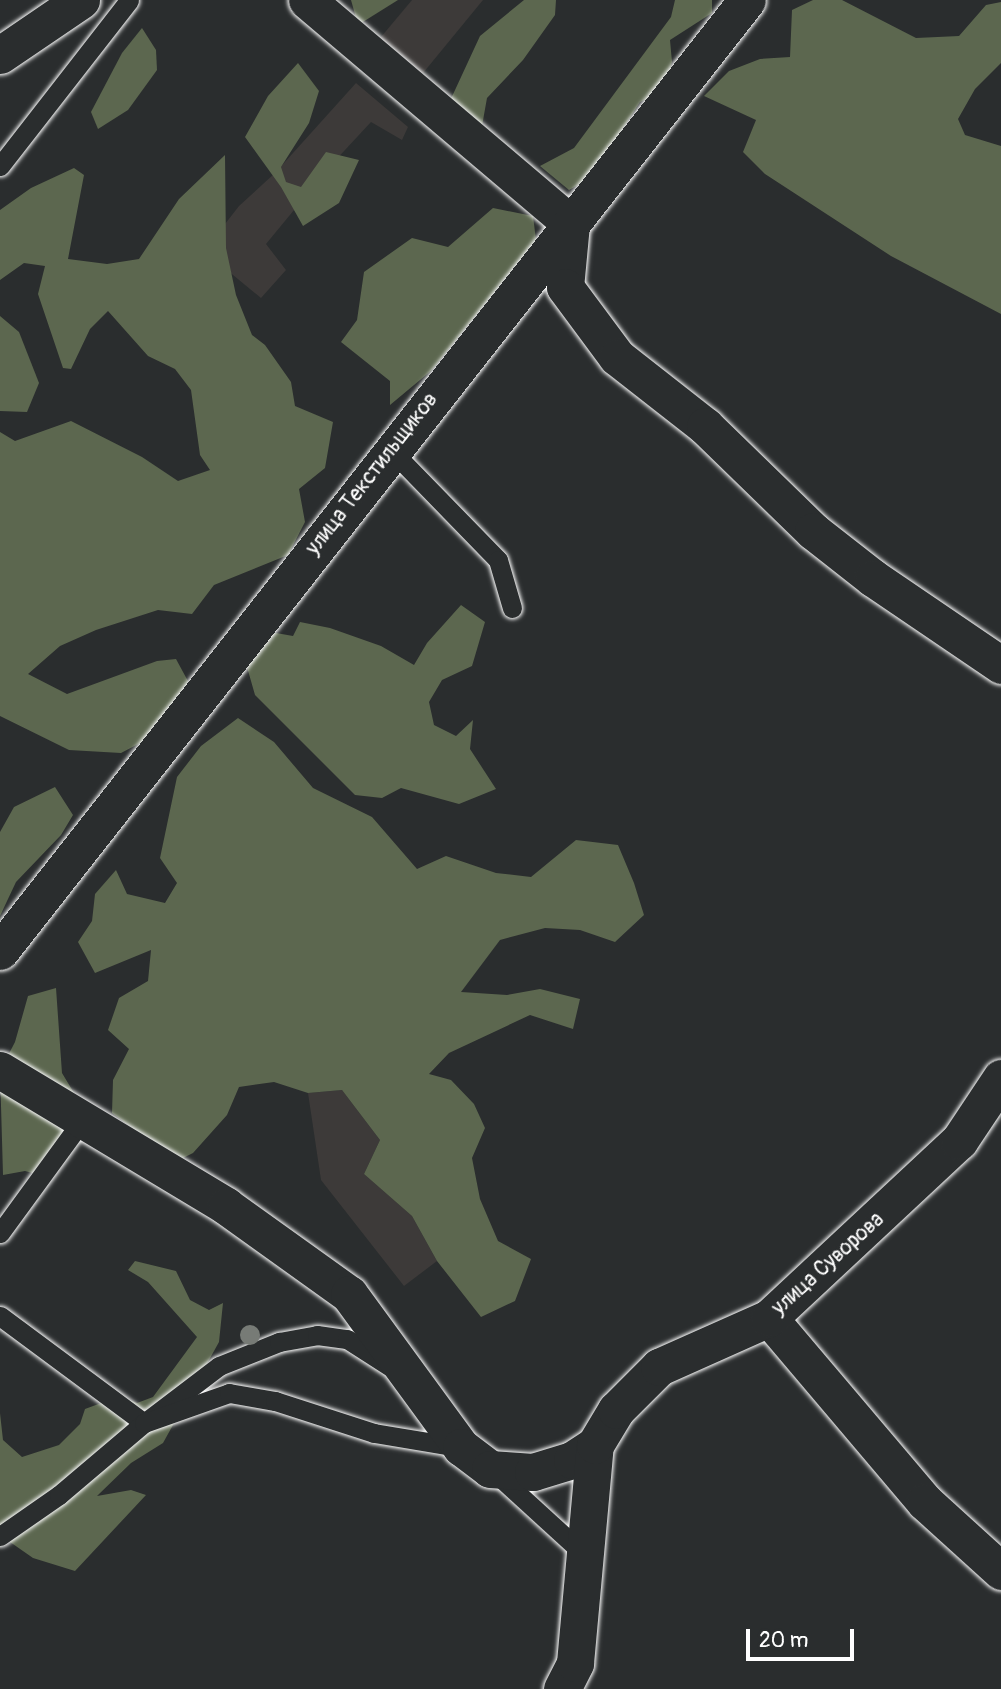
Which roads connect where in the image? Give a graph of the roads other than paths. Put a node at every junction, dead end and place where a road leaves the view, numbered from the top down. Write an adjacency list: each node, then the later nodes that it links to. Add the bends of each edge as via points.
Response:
1 (81, 0): 5 (street)
2 (130, 0): 6 (lane)
3 (307, 0): 7 (street)
4 (747, 0): 7 (street, улица Текстильщиков)
5 (0, 55)
6 (0, 166)
7 (571, 224): 8 (street, улица Текстильщиков); 10 (street, via 565,287 617,357 705,426 813,531)
8 (391, 450): 9 (lane, via 498,560); 11 (street, улица Текстильщиков)
9 (512, 608)
10 (1001, 665)
11 (0, 951)
12 (0, 1070): 14 (street)
13 (1001, 1078): 17 (street, улица Суворова, via 959,1141)
14 (81, 1122): 15 (lane); 18 (street, via 226,1206 349,1294)
15 (0, 1233)
16 (0, 1316): 19 (lane)
17 (769, 1318): 20 (street, улица Суворова, via 659,1367 616,1410); 24 (street, via 925,1502)
18 (411, 1383): 19 (lane, via 347,1339 317,1335 279,1342 219,1366); 21 (street)
19 (144, 1423): 21 (lane, via 229,1393 275,1401 374,1433); 22 (lane)
20 (596, 1445): 21 (street, via 572,1460 533,1472); 23 (street, улица Суворова)
21 (476, 1458): 23 (lane)
22 (0, 1536)
23 (585, 1555): 25 (street, улица Суворова, via 575,1663)
24 (1001, 1571)
25 (562, 1689)

